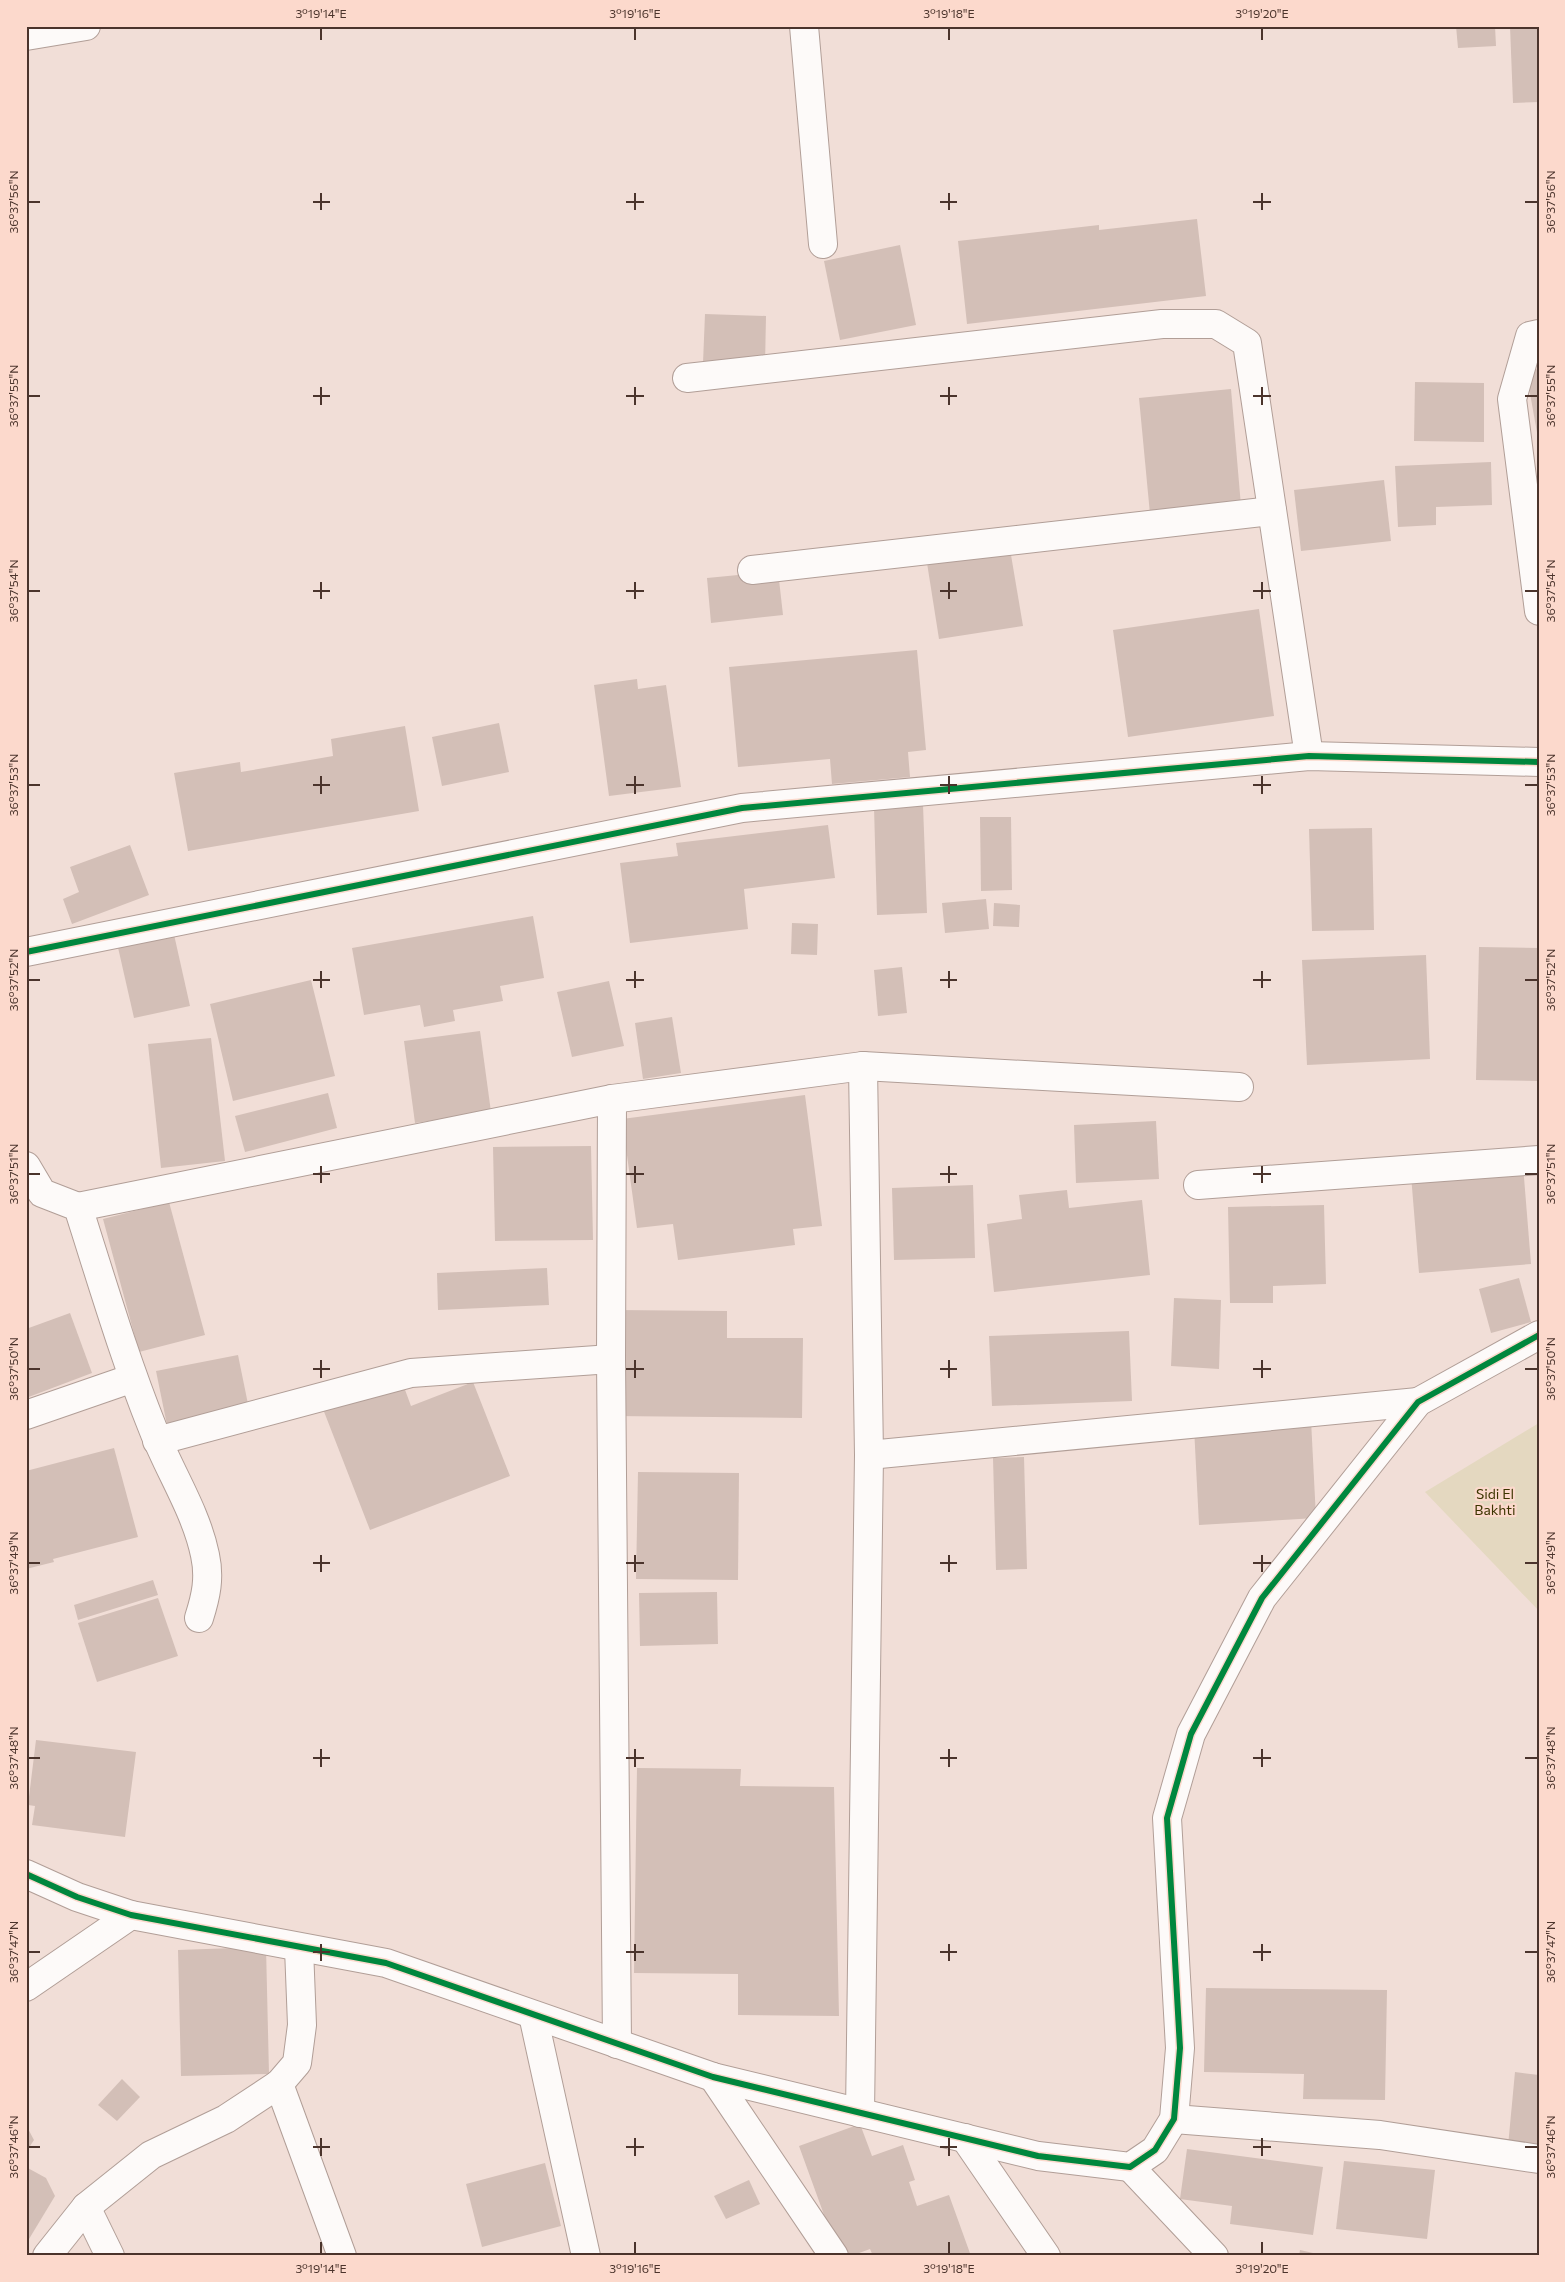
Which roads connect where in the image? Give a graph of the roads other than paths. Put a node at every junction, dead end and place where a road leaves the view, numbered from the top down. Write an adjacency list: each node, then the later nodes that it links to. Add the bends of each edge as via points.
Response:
1 (86, 26): 3 (street)
2 (804, 26): 4 (street)
3 (26, 36)
4 (823, 244)
5 (1539, 334): 9 (street, via 1530,336 1512,399)
6 (687, 378): 7 (street, via 1162,324 1216,324 1247,342)
7 (1272, 511): 8 (street); 10 (street)
8 (752, 570)
9 (1539, 611)
10 (1309, 756): 11 (street); 12 (street, via 742,808)
11 (1539, 762)
12 (26, 952)
13 (864, 1066): 14 (street); 15 (street); 26 (street)
14 (1239, 1087)
15 (612, 1099): 19 (street); 21 (street)
16 (1539, 1160): 18 (street)
17 (26, 1166): 19 (street, via 42,1193)
18 (1198, 1185)
19 (78, 1207): 22 (street)
20 (1539, 1335): 23 (street)
21 (611, 1359): 25 (street, via 411,1373); 33 (street)
22 (132, 1378): 24 (street); 25 (street)
23 (1418, 1402): 26 (street); 37 (street, via 1262,1598 1191,1734 1167,1818 1180,2048)
24 (26, 1415)
25 (157, 1441): 27 (street, via 193,1518 205,1554 209,1579)
26 (868, 1455): 36 (street)
27 (199, 1618)
28 (26, 1874): 29 (street)
29 (131, 1916): 30 (street); 31 (street)
30 (299, 1948): 32 (street, via 386,1963); 35 (street, via 302,2025 297,2062)
31 (26, 1987)
32 (533, 2015): 33 (street); 45 (street)
33 (617, 2044): 34 (street)
34 (713, 2077): 36 (street); 46 (street)
35 (279, 2084): 41 (street, via 226,2119 151,2155); 44 (street)
36 (860, 2113): 38 (street)
37 (1174, 2119): 39 (street, via 1380,2135); 40 (street, via 1155,2150)
38 (964, 2138): 40 (street, via 1038,2156); 47 (street)
39 (1539, 2159)
40 (1130, 2167): 48 (street)
41 (86, 2207): 42 (street); 43 (street)
42 (47, 2256)
43 (110, 2256)
44 (342, 2256)
45 (586, 2256)
46 (834, 2256)
47 (1046, 2256)
48 (1214, 2256)

